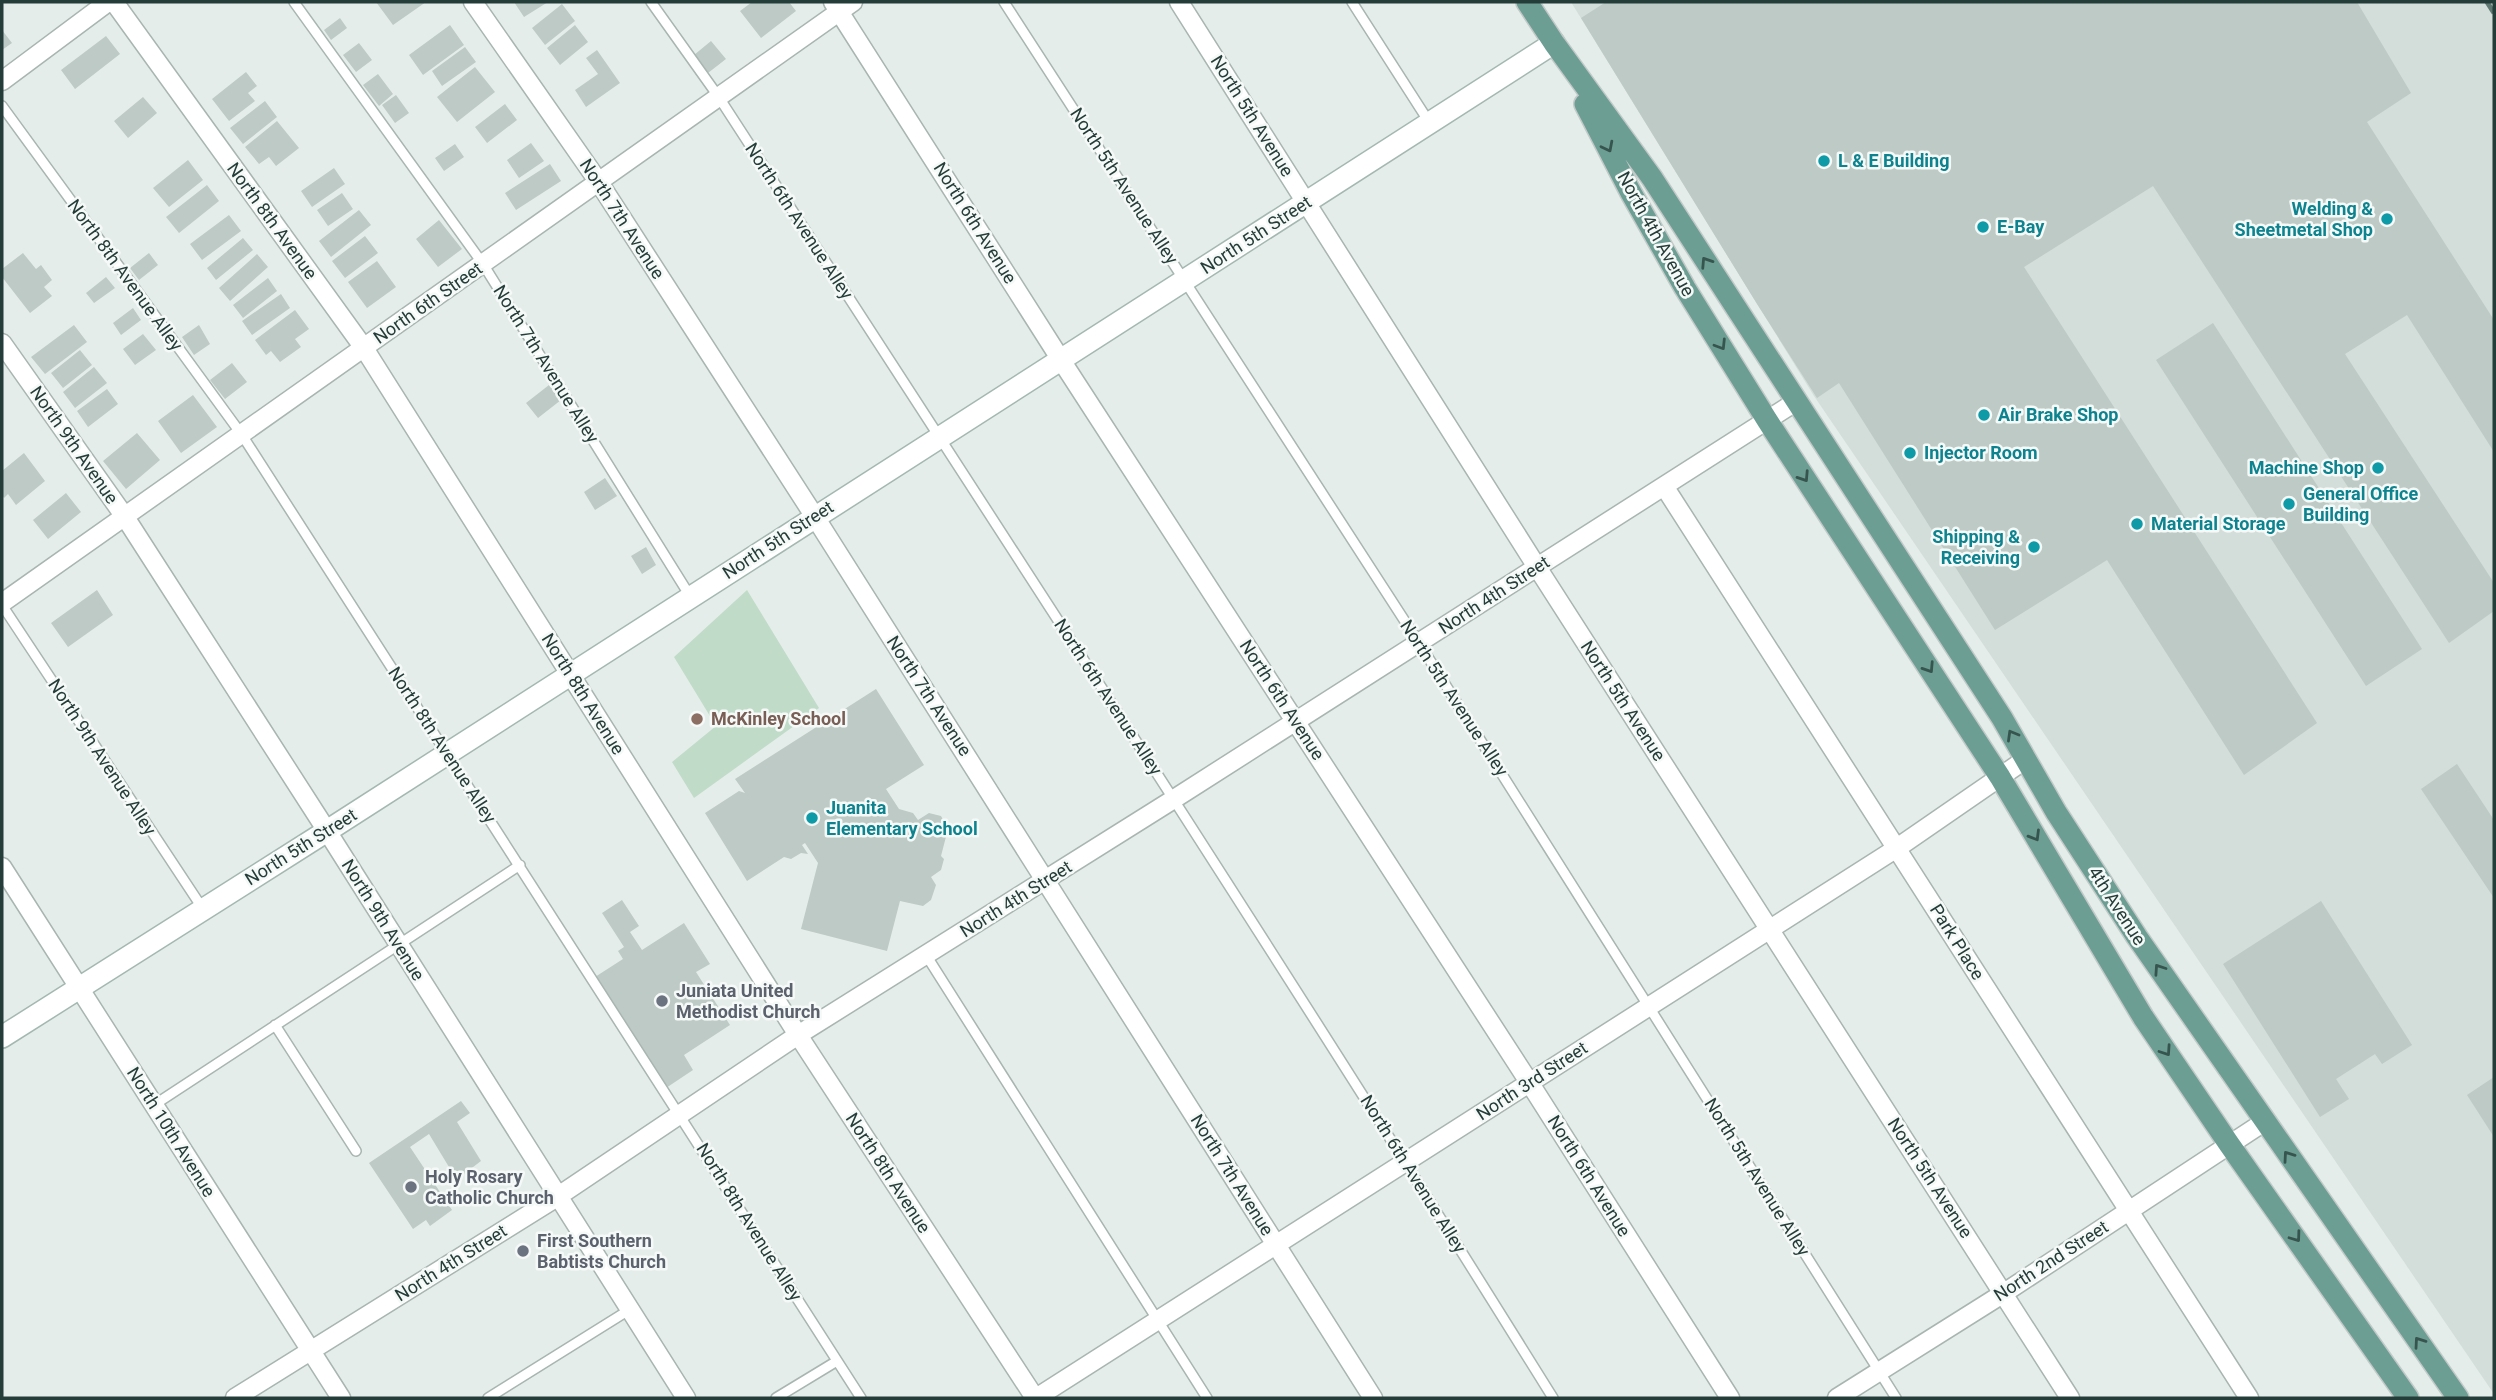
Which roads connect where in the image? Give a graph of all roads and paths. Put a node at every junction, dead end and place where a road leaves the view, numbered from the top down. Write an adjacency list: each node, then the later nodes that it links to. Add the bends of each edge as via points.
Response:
1 (108, 2): 12 (street)
2 (114, 2): 21 (street, North 8th Avenue)
3 (294, 2): 18 (lane, North 7th Avenue Alley)
4 (473, 2): 16 (street, North 7th Avenue)
5 (651, 2): 13 (lane, North 6th Avenue Alley)
6 (1004, 2): 19 (lane, North 5th Avenue Alley)
7 (1179, 2): 17 (street, North 5th Avenue)
8 (1352, 2): 15 (lane)
9 (1527, 2): 11 (main road, North 4th Avenue)
10 (842, 5): 13 (street, North 6th Street); 22 (street, North 6th Avenue)
11 (1553, 43): 15 (street, North 5th Street); 23 (main road, North 4th Avenue, one-way to 11, via 1652,178); 24 (main road, North 4th Avenue, one-way to 24, via 1685,288)
12 (2, 81)
13 (718, 96): 16 (street, North 6th Street); 26 (lane, North 6th Avenue Alley)
14 (2, 106): 25 (lane, North 8th Avenue Alley)
15 (1430, 124): 17 (street, North 5th Street)
16 (598, 181): 18 (street, North 6th Street); 29 (street, North 7th Avenue)
17 (1307, 202): 19 (street, North 5th Street); 30 (street, North 5th Avenue)
18 (483, 264): 21 (street, North 6th Street); 31 (lane, North 7th Avenue Alley)
19 (1185, 280): 22 (street, North 5th Street); 33 (lane, North 5th Avenue Alley)
20 (2, 344): 28 (street, North 9th Avenue)
21 (364, 348): 25 (street, North 6th Street); 34 (street, North 8th Avenue)
22 (1061, 360): 26 (street, North 5th Street); 35 (street, North 6th Avenue)
23 (1797, 401): 24 (street, North 4th Street); 37 (main road, 4th Avenue, one-way to 23)
24 (1767, 420): 27 (street, North 4th Street); 38 (main road, 4th Avenue, one-way to 38)
25 (243, 435): 28 (street, North 6th Street); 36 (lane, North 8th Avenue Alley)
26 (939, 437): 29 (street, North 5th Street); 39 (lane, North 6th Avenue Alley)
27 (1664, 486): 30 (street, North 4th Street); 41 (street, Park Place)
28 (125, 517): 32 (street, North 6th Street); 40 (street, North 9th Avenue)
29 (814, 517): 31 (street, North 5th Street); 44 (street, North 7th Avenue)
30 (1537, 567): 33 (street, North 4th Street); 46 (street, North 5th Avenue)
31 (690, 596): 34 (street, North 5th Street)
32 (2, 604): 45 (lane, North 9th Avenue Alley)
33 (1419, 643): 35 (street, North 4th Street); 50 (lane, North 5th Avenue Alley)
34 (570, 673): 36 (street, North 5th Street); 52 (street, North 8th Avenue)
35 (1296, 722): 39 (street, North 4th Street); 54 (street, North 6th Avenue)
36 (447, 753): 40 (street, North 5th Street); 42 (lane, North 8th Avenue Alley)
37 (2026, 759): 38 (street, North 3rd Street); 57 (main road, 4th Avenue, one-way to 37, via 2137,937)
38 (2000, 777): 41 (street, North 3rd Street); 58 (main road, 4th Avenue, one-way to 58, via 2143,1017)
39 (1174, 799): 44 (street, North 4th Street); 60 (lane, North 6th Avenue Alley)
40 (327, 831): 45 (street, North 5th Street); 47 (street, North 9th Avenue)
41 (1897, 848): 46 (street, North 3rd Street); 62 (street, Park Place)
42 (520, 865): 47 (lane); 56 (lane, North 8th Avenue Alley)
43 (2, 867): 49 (street, North 10th Avenue)
44 (1047, 880): 48 (street, North 4th Street); 63 (street, North 7th Avenue)
45 (203, 909): 49 (street, North 5th Street)
46 (1770, 928): 50 (street, North 3rd Street); 64 (street, North 5th Avenue)
47 (399, 944): 51 (lane); 61 (street, North 9th Avenue)
48 (926, 955): 52 (street, North 4th Street); 66 (lane)
49 (78, 987): 53 (street, North 5th Street); 55 (street, North 10th Avenue)
50 (1650, 1005): 54 (street, North 3rd Street); 69 (lane, North 5th Avenue Alley)
51 (275, 1025): 55 (lane); 59 (lane)
52 (798, 1035): 56 (street, North 4th Street); 76 (street, North 8th Avenue)
53 (2, 1037)
54 (1529, 1083): 60 (street, North 3rd Street); 80 (street, North 6th Avenue)
55 (154, 1105): 67 (street, North 10th Avenue)
56 (680, 1114): 61 (street, North 4th Street); 68 (lane, North 8th Avenue Alley)
57 (2264, 1122): 58 (street, North 2nd Street); 86 (main road, 4th Avenue, one-way to 57)
58 (2229, 1144): 62 (street, North 2nd Street); 85 (main road, 4th Avenue, one-way to 85)
59 (356, 1151)
60 (1406, 1162): 63 (street, North 3rd Street); 79 (lane, North 6th Avenue Alley)
61 (557, 1197): 65 (street, North 9th Avenue); 67 (street, North 4th Street)
62 (2128, 1211): 64 (street, North 2nd Street); 84 (street, Park Place)
63 (1276, 1245): 66 (street, North 3rd Street); 78 (street, North 7th Avenue)
64 (2004, 1293): 69 (street, North 2nd Street); 83 (street, North 5th Avenue)
65 (629, 1310): 72 (lane); 73 (street, North 9th Avenue)
66 (1158, 1320): 76 (street, North 3rd Street); 77 (lane)
67 (310, 1350): 70 (street, North 4th Street); 71 (street, North 10th Avenue)
68 (837, 1361): 74 (lane); 75 (lane, North 8th Avenue Alley)
69 (1879, 1372): 81 (street, North 2nd Street); 82 (lane, North 5th Avenue Alley)
70 (236, 1398)
71 (341, 1398)
72 (488, 1398)
73 (686, 1398)
74 (776, 1398)
75 (861, 1398)
76 (1036, 1398)
77 (1207, 1398)
78 (1373, 1398)
79 (1553, 1398)
80 (1730, 1398)
81 (1837, 1398)
82 (1896, 1398)
83 (2070, 1398)
84 (2249, 1398)
85 (2409, 1398)
86 (2458, 1398)

